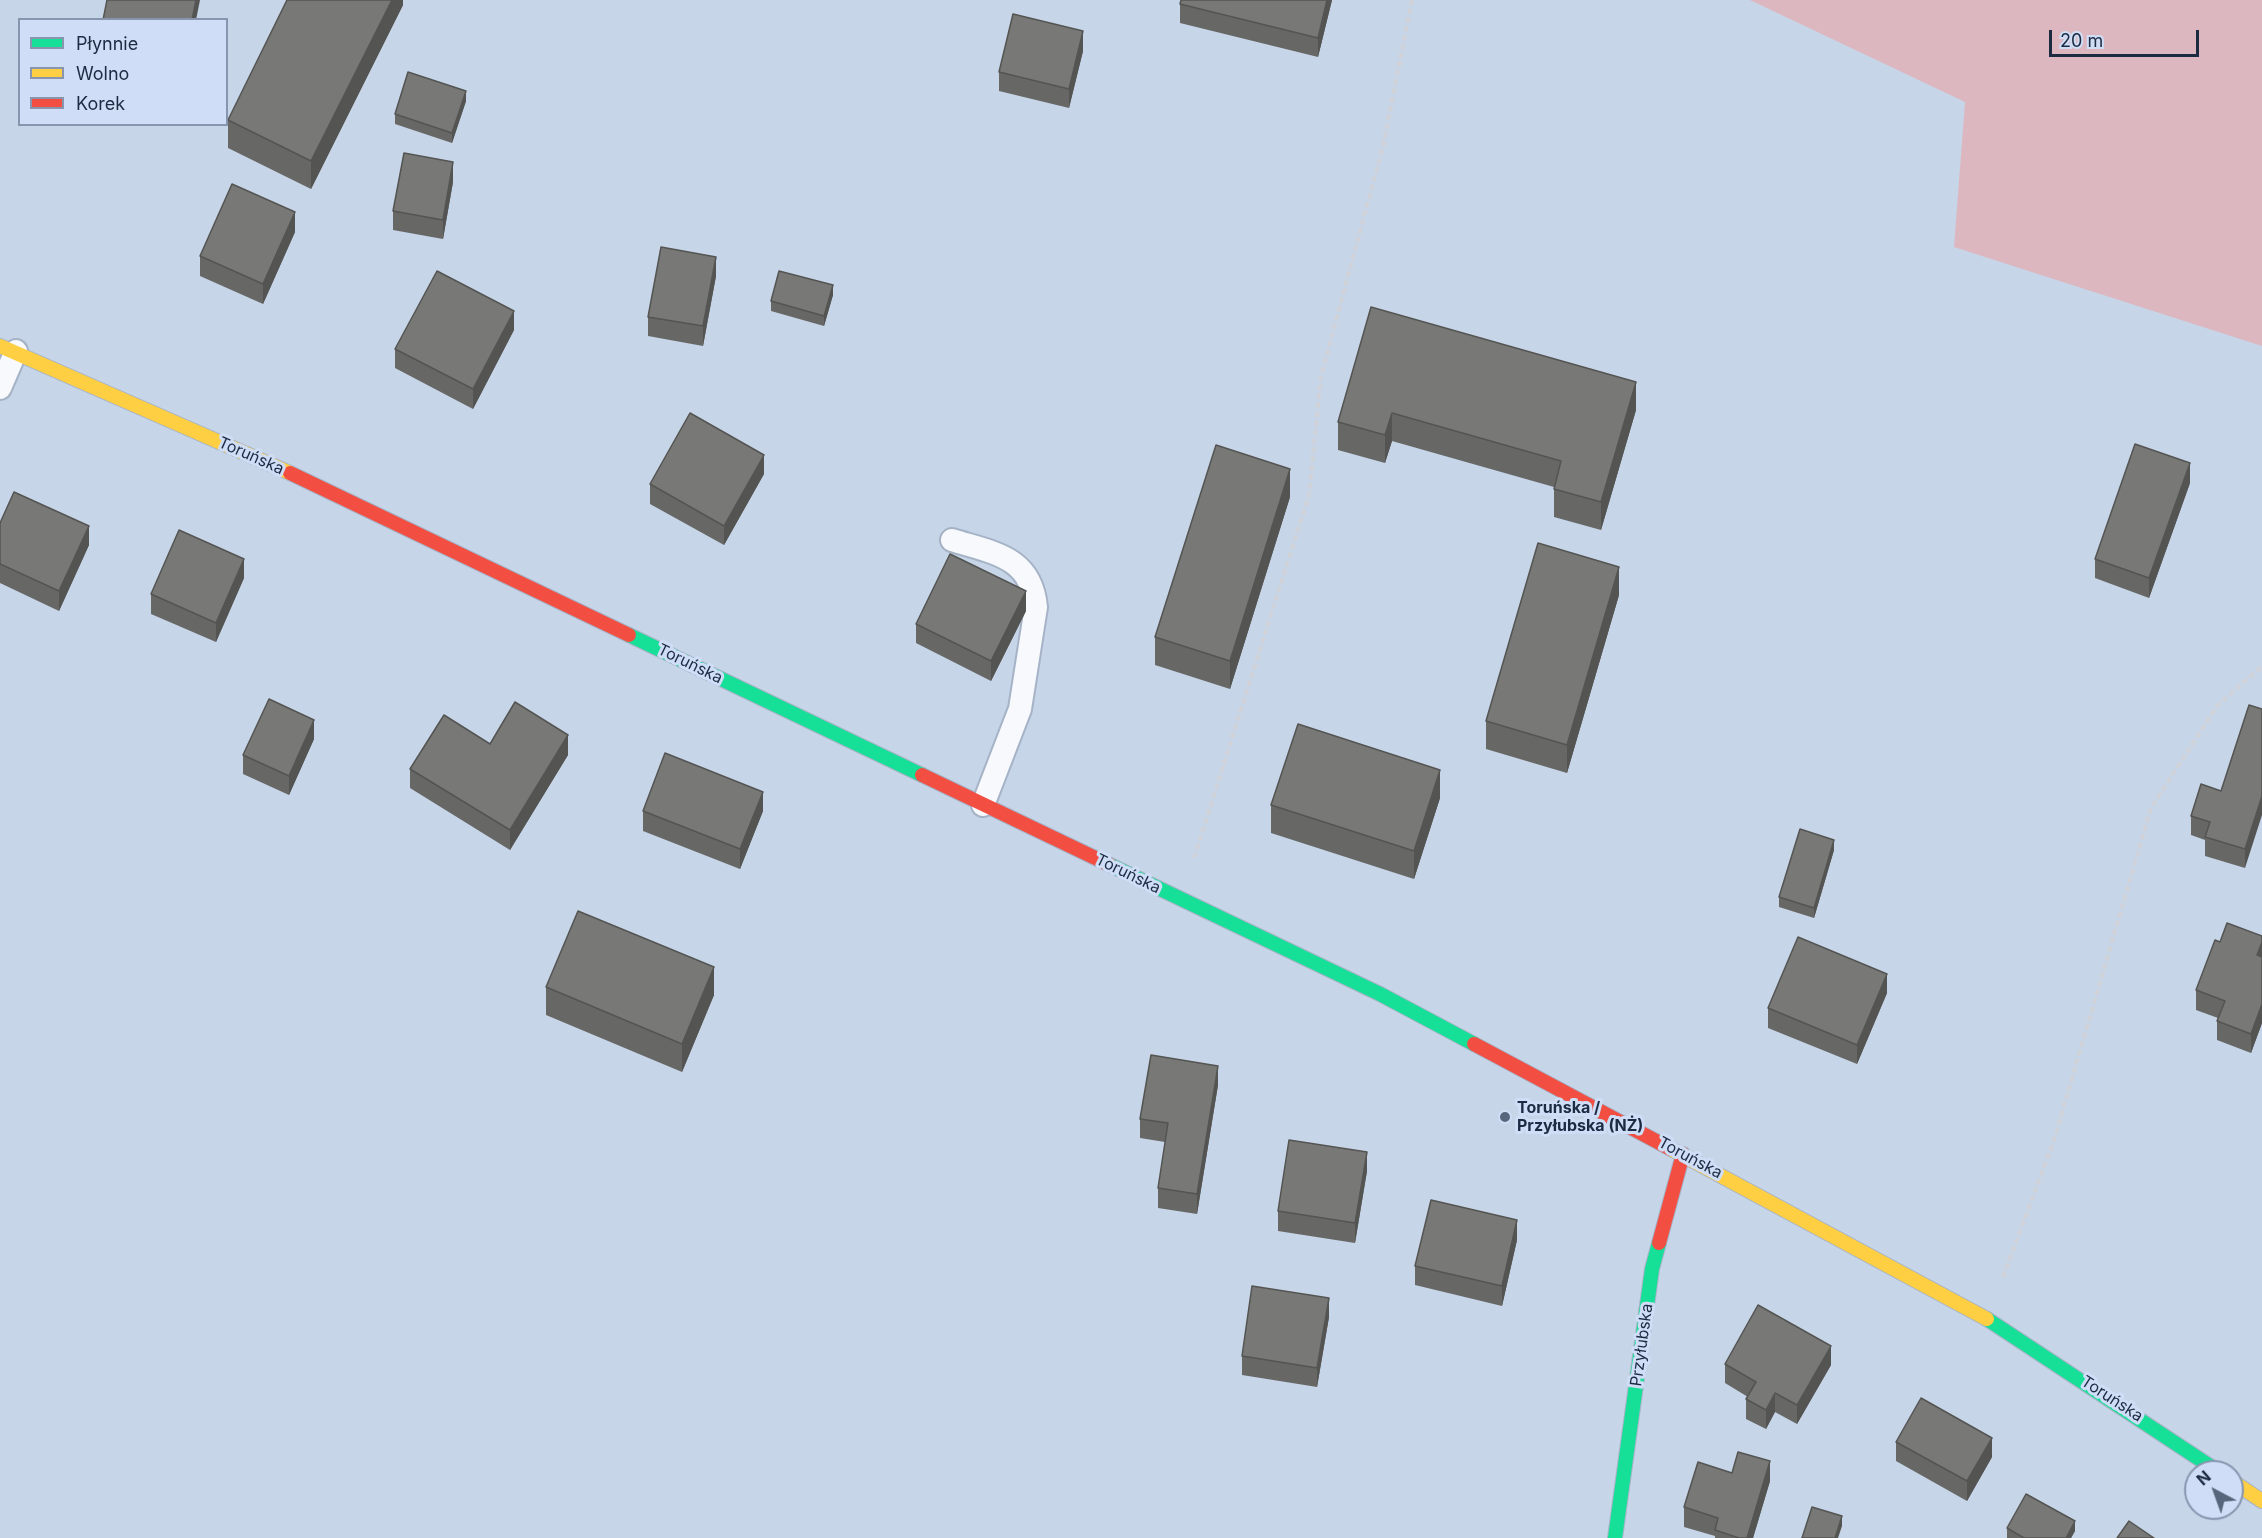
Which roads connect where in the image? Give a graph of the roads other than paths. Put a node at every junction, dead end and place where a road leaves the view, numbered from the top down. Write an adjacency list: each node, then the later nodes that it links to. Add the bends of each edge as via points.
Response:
1 (8, 349): 2 (lane); 4 (street, Toruńska, via 296,477)
2 (0, 388)
3 (952, 540): 4 (lane, via 1012,561 1023,570 1034,591 1036,607 1020,710)
4 (983, 805): 5 (street, Toruńska, via 1380,994)
5 (1683, 1154): 6 (street, Toruńska, via 1988,1319); 9 (street, Przyłubska, via 1653,1269)
6 (2202, 1460)
7 (2244, 1488): 8 (street)
8 (2262, 1501)
9 (1615, 1538)

